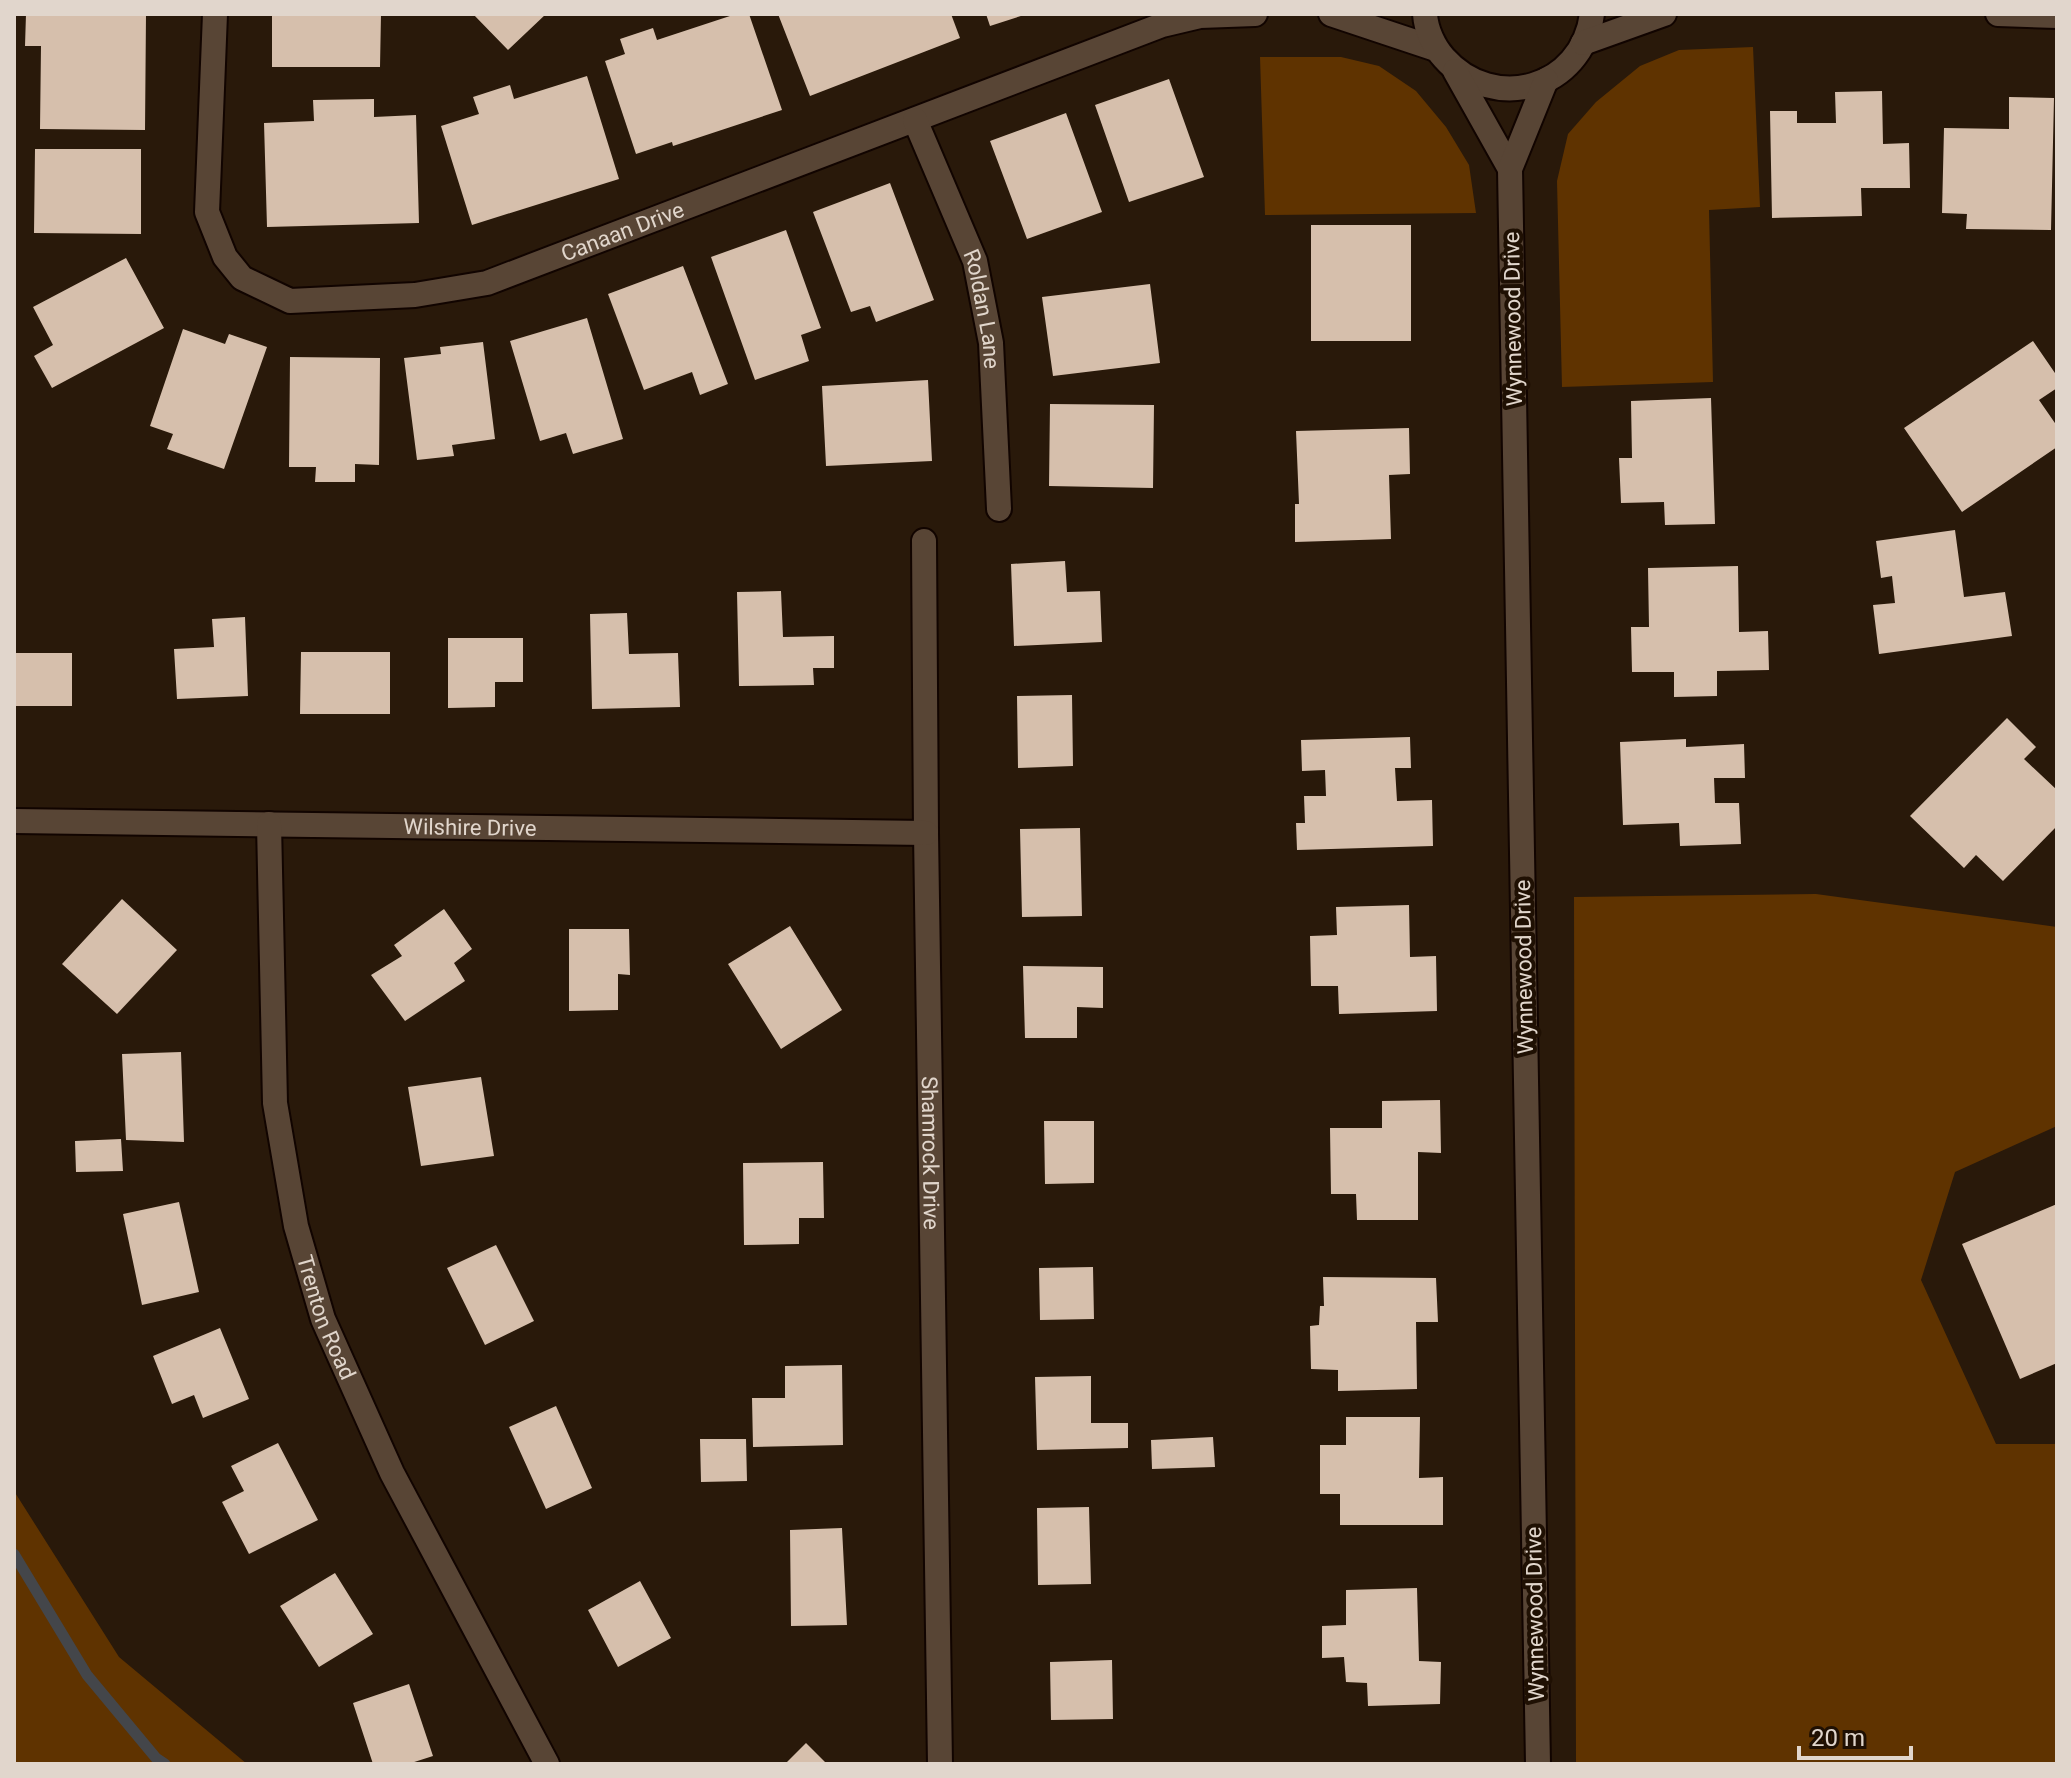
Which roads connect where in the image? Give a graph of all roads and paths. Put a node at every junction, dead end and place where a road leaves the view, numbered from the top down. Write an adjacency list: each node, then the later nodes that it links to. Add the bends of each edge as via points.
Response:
1 (215, 14): 13 (street, Canaan Drive, via 207,212 225,257 242,278 290,301 415,295 487,283)
2 (1255, 14): 13 (street, Canaan Drive, via 1200,16 1162,25)
3 (1331, 14): 10 (street)
4 (1425, 14): 10 (street, Wynnewood Drive)
5 (1592, 14): 9 (street, Wynnewood Drive)
6 (1664, 14): 9 (street)
7 (1998, 14): 8 (street)
8 (2057, 16)
9 (1583, 43): 12 (street, Wynnewood Drive, via 1578,54)
10 (1436, 49): 11 (street, Wynnewood Drive)
11 (1455, 71): 12 (street, Wynnewood Drive, via 1480,85 1509,89); 14 (street, Wynnewood Drive)
12 (1546, 80): 14 (street, Wynnewood Drive)
13 (915, 120): 15 (street, Roldan Lane, via 975,261 991,343)
14 (1510, 169): 22 (street, Wynnewood Drive)
15 (999, 509)
16 (924, 541): 19 (street, Shamrock Drive)
17 (14, 821): 18 (street, Wilshire Drive)
18 (269, 824): 19 (street, Wilshire Drive); 20 (street, Trenton Road, via 275,1103 296,1226 323,1319 392,1473)
19 (926, 833): 21 (street, Shamrock Drive)
20 (547, 1764)
21 (940, 1764)
22 (1538, 1764)

